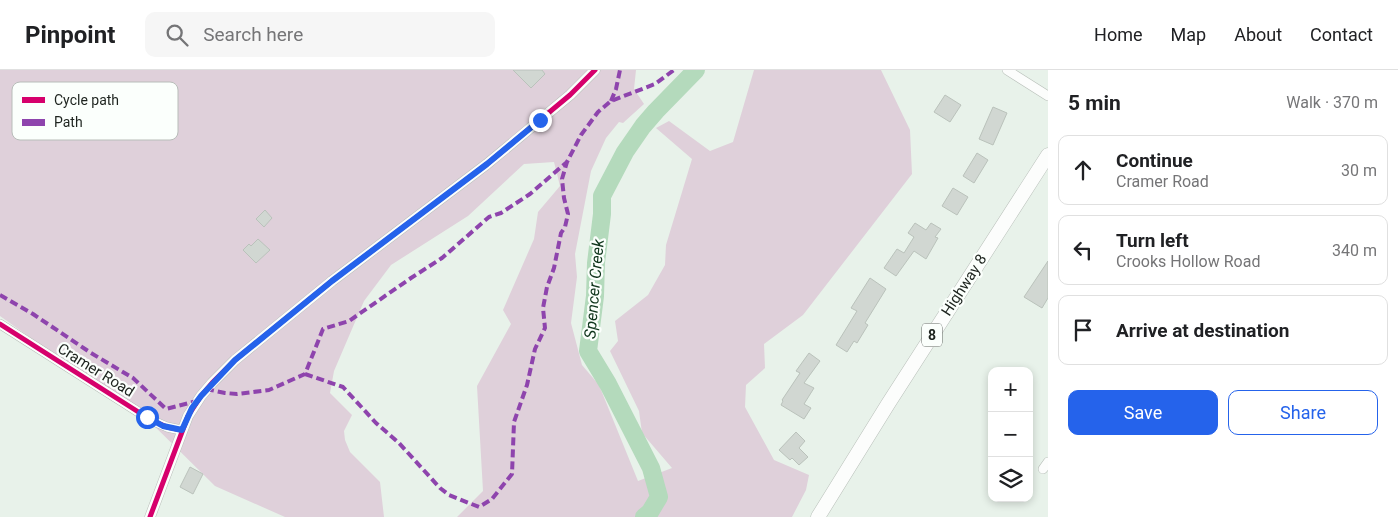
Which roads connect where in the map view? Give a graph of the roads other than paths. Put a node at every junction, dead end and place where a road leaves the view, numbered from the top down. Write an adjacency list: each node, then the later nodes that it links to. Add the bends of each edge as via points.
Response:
1 (595, 70): 6 (street, via 487,164 332,281 235,360 201,396)
2 (1007, 70): 3 (street)
3 (1048, 96)
4 (1048, 155): 8 (main road, Highway 8 / 8)
5 (0, 324): 6 (street, Cramer Road, via 150,420)
6 (182, 430): 7 (street)
7 (150, 517)
8 (818, 517)

